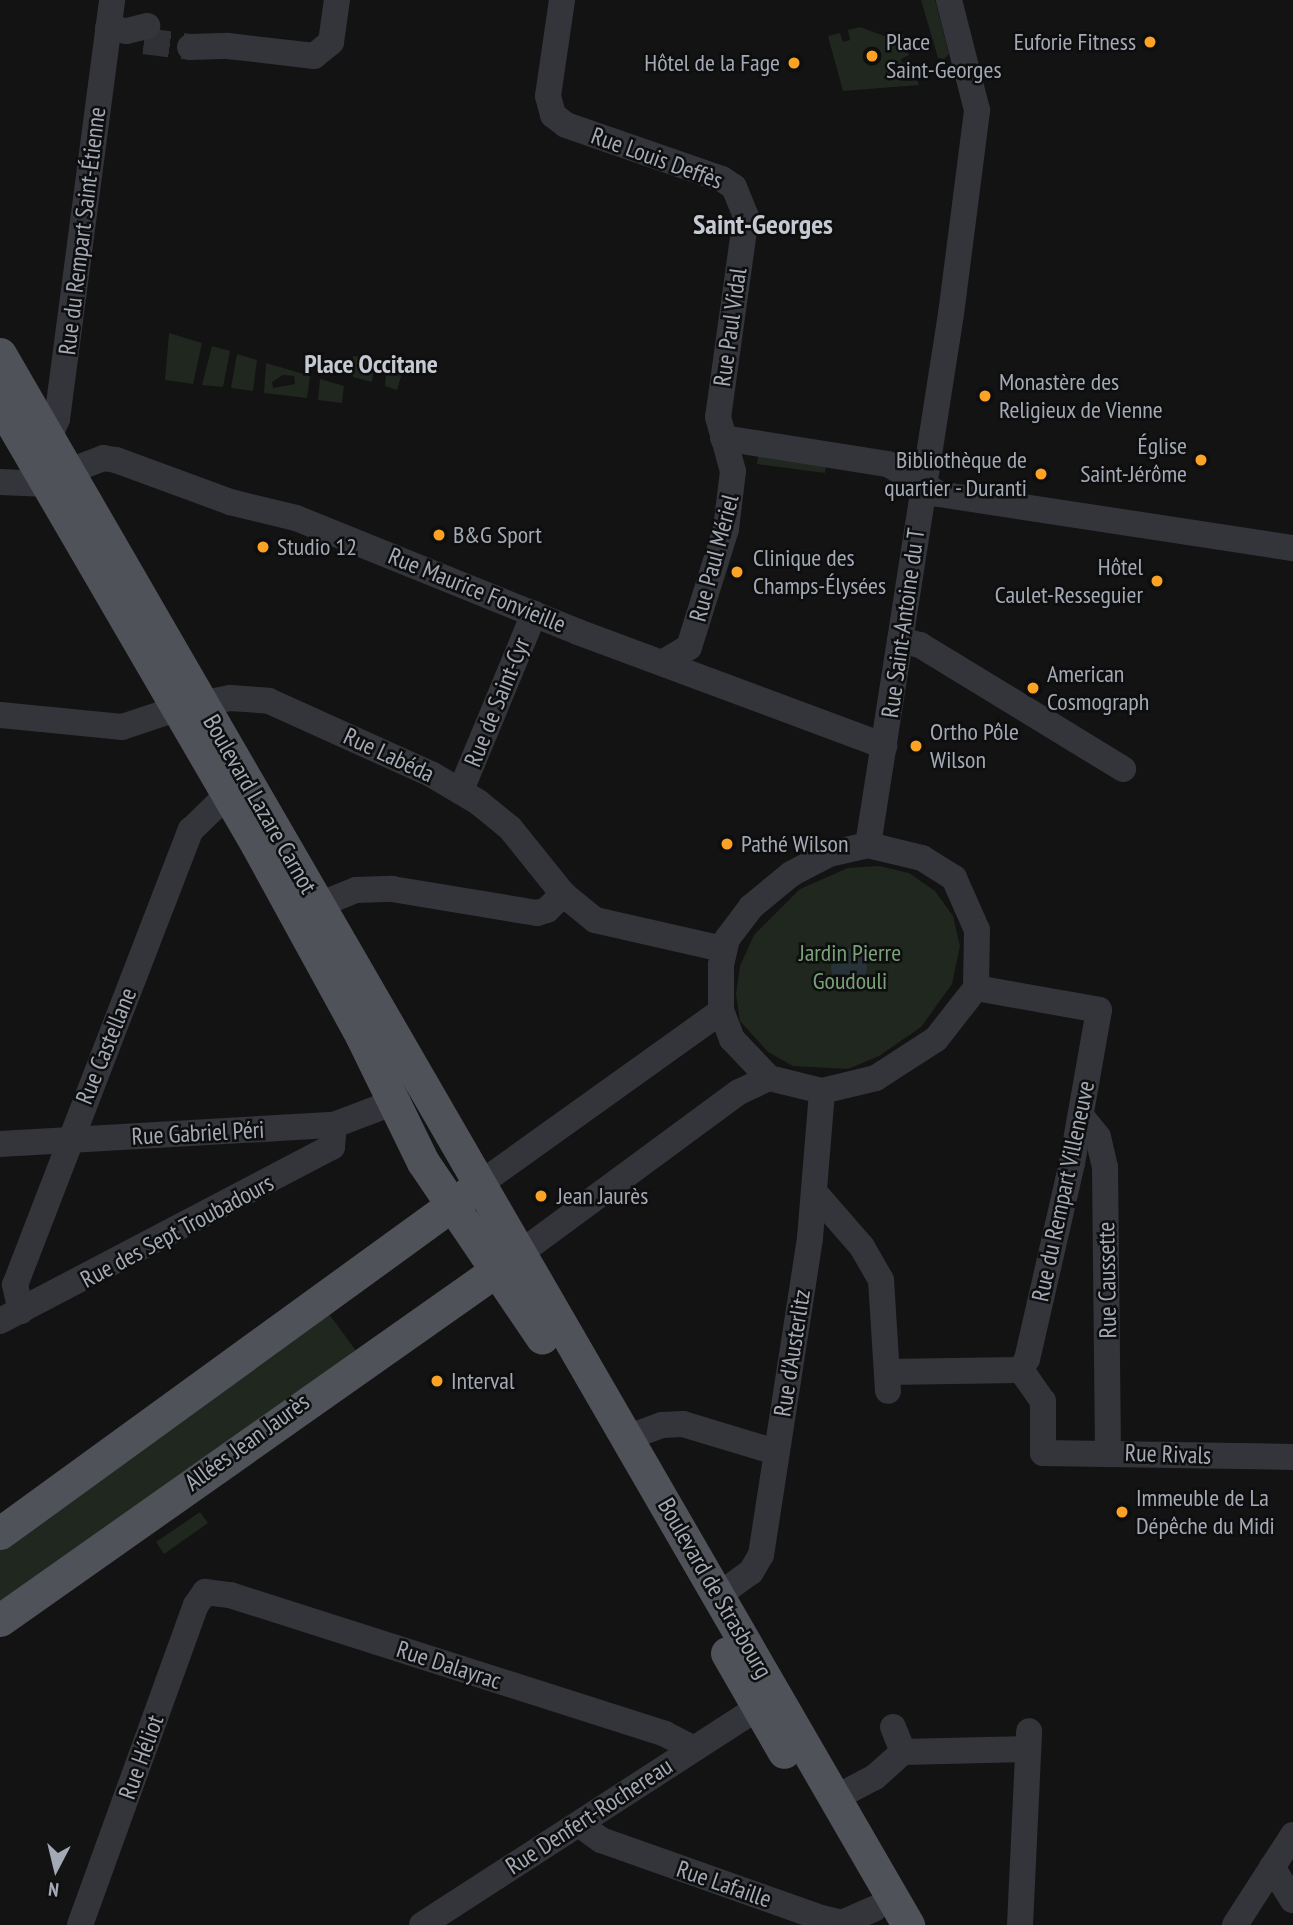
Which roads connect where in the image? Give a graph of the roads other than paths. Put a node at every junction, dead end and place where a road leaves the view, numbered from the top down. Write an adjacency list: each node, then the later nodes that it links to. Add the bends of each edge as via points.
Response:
1 (111, 0): 10 (street, Rue du Rempart Saint-Étienne, via 131,32 57,419)
2 (337, 0): 5 (street, via 331,43 314,56)
3 (562, 0): 6 (street, Rue Louis Deffès, via 548,96 553,115 566,125 722,179 734,187)
4 (949, 0): 13 (street, Rue Saint-Antoine du T, via 977,110)
5 (190, 39)
6 (746, 216): 9 (street, Rue Paul Vidal, via 718,417)
7 (0, 354): 10 (main road, Boulevard Lazare Carnot)
8 (0, 402): 10 (main road, Boulevard Lazare Carnot)
9 (723, 438): 13 (street, via 888,464); 17 (street, Rue Paul Mériel, via 733,485 715,573 689,647)
10 (36, 439): 11 (main road, Boulevard Lazare Carnot)
11 (58, 478): 12 (street); 15 (street, Rue Maurice Fonvieille, via 103,458 116,460 230,502 296,518); 18 (main road, Boulevard Lazare Carnot)
12 (0, 482)
13 (923, 486): 14 (street, via 939,494); 16 (street, Rue Saint-Antoine du T)
14 (1293, 548)
15 (534, 614): 17 (street, Rue Maurice Fonvieille); 22 (street, Rue de Saint-Cyr)
16 (900, 640): 20 (street, Rue Saint-Antoine du T); 21 (street, via 920,645)
17 (662, 663): 20 (street, Rue Maurice Fonvieille)
18 (190, 707): 19 (street, Rue Labéda, via 122,727); 22 (street, Rue Labéda, via 230,698 269,701); 23 (main road, Boulevard Lazare Carnot); 26 (main road, Boulevard Lazare Carnot)
19 (0, 715)
20 (884, 746): 24 (street, Rue Saint-Antoine du T)
21 (1123, 769)
22 (461, 790): 25 (street, Rue Labéda, via 510,828)
23 (227, 795): 26 (main road, Boulevard Lazare Carnot); 35 (street, Rue Castellane, via 191,830)
24 (868, 845): 27 (street, via 828,854 782,880 741,917); 28 (street, via 922,858 954,878 969,902 977,930)
25 (562, 894): 26 (street, via 547,910 537,913 392,889 356,890); 27 (street, Rue Labéda, via 611,927)
26 (307, 909): 32 (main road, Boulevard Lazare Carnot); 37 (main road, Boulevard Lazare Carnot)
27 (723, 949): 29 (street)
28 (976, 988): 31 (street, via 947,1028 906,1062 857,1086); 33 (street, Rue du Rempart Villeneuve, via 1099,1010)
29 (720, 1011): 30 (street, via 732,1039); 37 (street)
30 (769, 1079): 31 (street); 40 (street, via 739,1092)
31 (822, 1091): 38 (street, Rue d'Austerlitz)
32 (392, 1103): 34 (street, Rue Gabriel Péri); 39 (main road, Boulevard Lazare Carnot)
33 (1081, 1116): 42 (street, Rue du Rempart Villeneuve); 45 (street, Rue Caussette, via 1098,1137 1105,1167)
34 (334, 1125): 35 (street, Rue Gabriel Péri); 41 (street, Rue des Sept Troubadours, via 332,1147)
35 (68, 1141): 36 (street, Rue Gabriel Péri); 41 (street, Rue Castellane, via 15,1285)
36 (0, 1144)
37 (477, 1186): 39 (main road); 40 (main road, Boulevard Lazare Carnot)
38 (816, 1194): 42 (street, via 876,1266 884,1290 888,1381); 44 (street, Rue d'Austerlitz)
39 (450, 1206): 40 (main road, Boulevard Lazare Carnot); 47 (main road)
40 (509, 1263): 43 (main road, Boulevard de Strasbourg); 50 (main road, Allées Jean Jaurès, via 317,1393); 51 (main road, Boulevard de Strasbourg)
41 (11, 1316)
42 (1021, 1370): 45 (street, Rue Rivals, via 1043,1401 1043,1452)
43 (629, 1437): 44 (street, via 662,1425 683,1424); 49 (main road, Boulevard de Strasbourg)
44 (776, 1452): 49 (street, Rue d'Austerlitz, via 761,1555 751,1572)
45 (1108, 1452): 46 (street, Rue Rivals)
46 (1293, 1457)
47 (0, 1533)
48 (205, 1592): 53 (street, Rue Dalayrac, via 230,1595 322,1624 665,1734); 60 (street, Rue Héliot, via 196,1605)
49 (719, 1595): 55 (main road, Boulevard de Strasbourg)
50 (0, 1620)
51 (758, 1708): 53 (street, Rue Denfert-Rochereau); 59 (main road, Boulevard de Strasbourg)
52 (893, 1727): 54 (street)
53 (692, 1748): 56 (street, Rue Denfert-Rochereau)
54 (903, 1752): 55 (street, via 875,1777); 63 (street, via 1028,1740)
55 (835, 1798): 62 (main road, Boulevard de Strasbourg)
56 (579, 1824): 59 (street, Rue Lafaille, via 601,1840 821,1918 842,1923); 61 (street, Rue Denfert-Rochereau)
57 (1283, 1851): 58 (street); 64 (street)
58 (1293, 1900)
59 (870, 1918)
60 (80, 1925)
61 (422, 1925)
62 (908, 1925)
63 (1020, 1925)
64 (1235, 1925)

